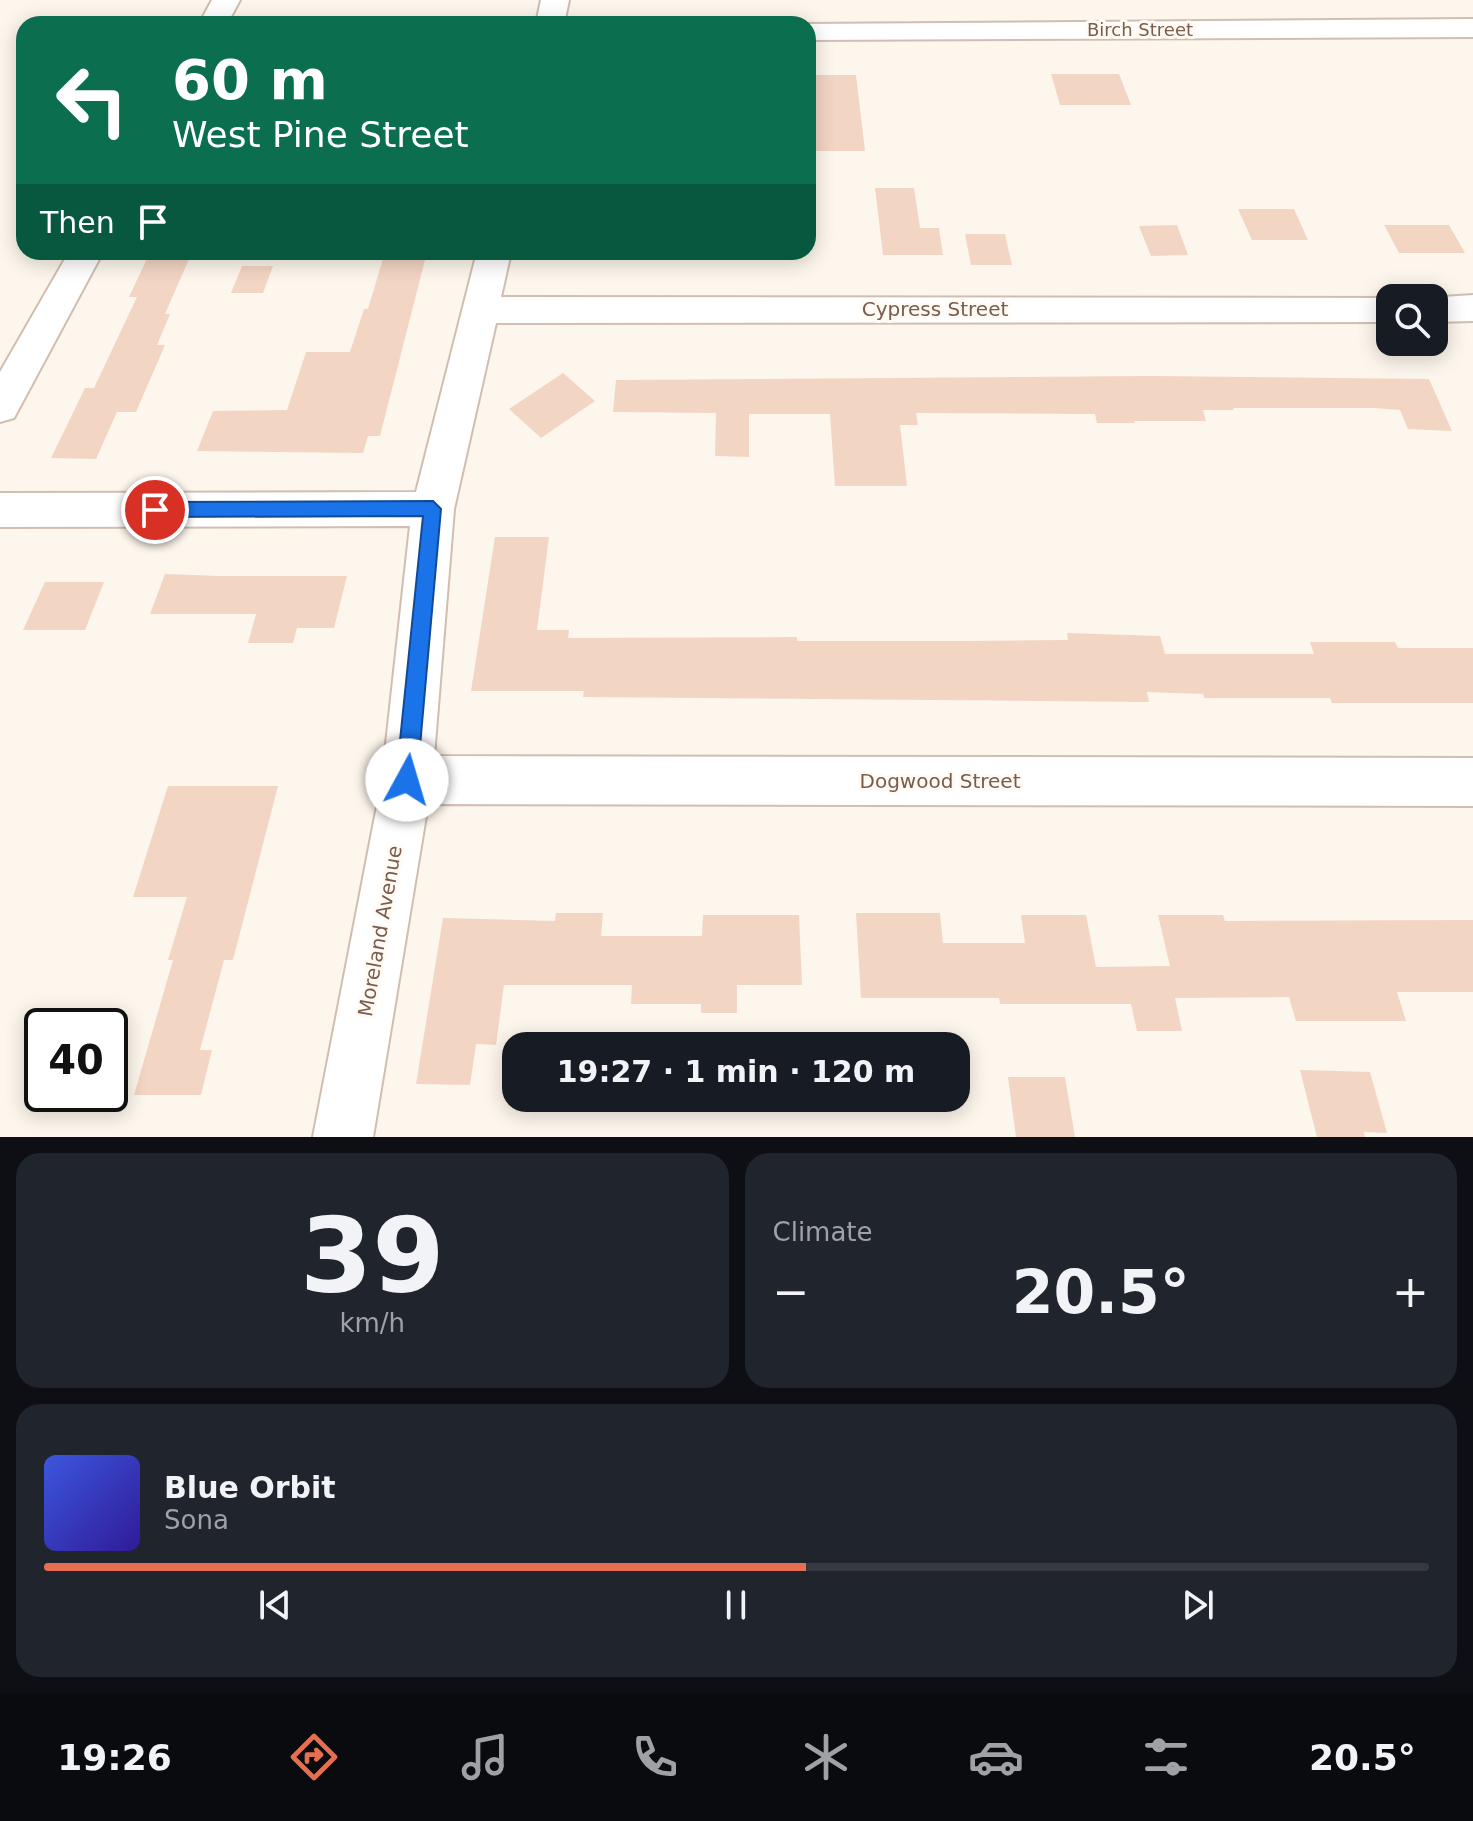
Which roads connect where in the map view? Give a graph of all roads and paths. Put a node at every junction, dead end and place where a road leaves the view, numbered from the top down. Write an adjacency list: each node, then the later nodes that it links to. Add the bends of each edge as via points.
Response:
1 (1473, 28): 2 (street, Birch Street)
2 (816, 31)
3 (82, 260): 9 (street)
4 (492, 260): 8 (street, Moreland Avenue)
5 (1473, 308): 7 (street)
6 (1376, 309): 8 (street, Cypress Street)
7 (1448, 309)
8 (480, 310): 10 (street, Moreland Avenue)
9 (0, 407)
10 (433, 509): 11 (street); 12 (street, Moreland Avenue)
11 (0, 510)
12 (407, 780): 13 (street, Dogwood Street); 14 (street, Moreland Avenue)
13 (1473, 782)
14 (343, 1137)

